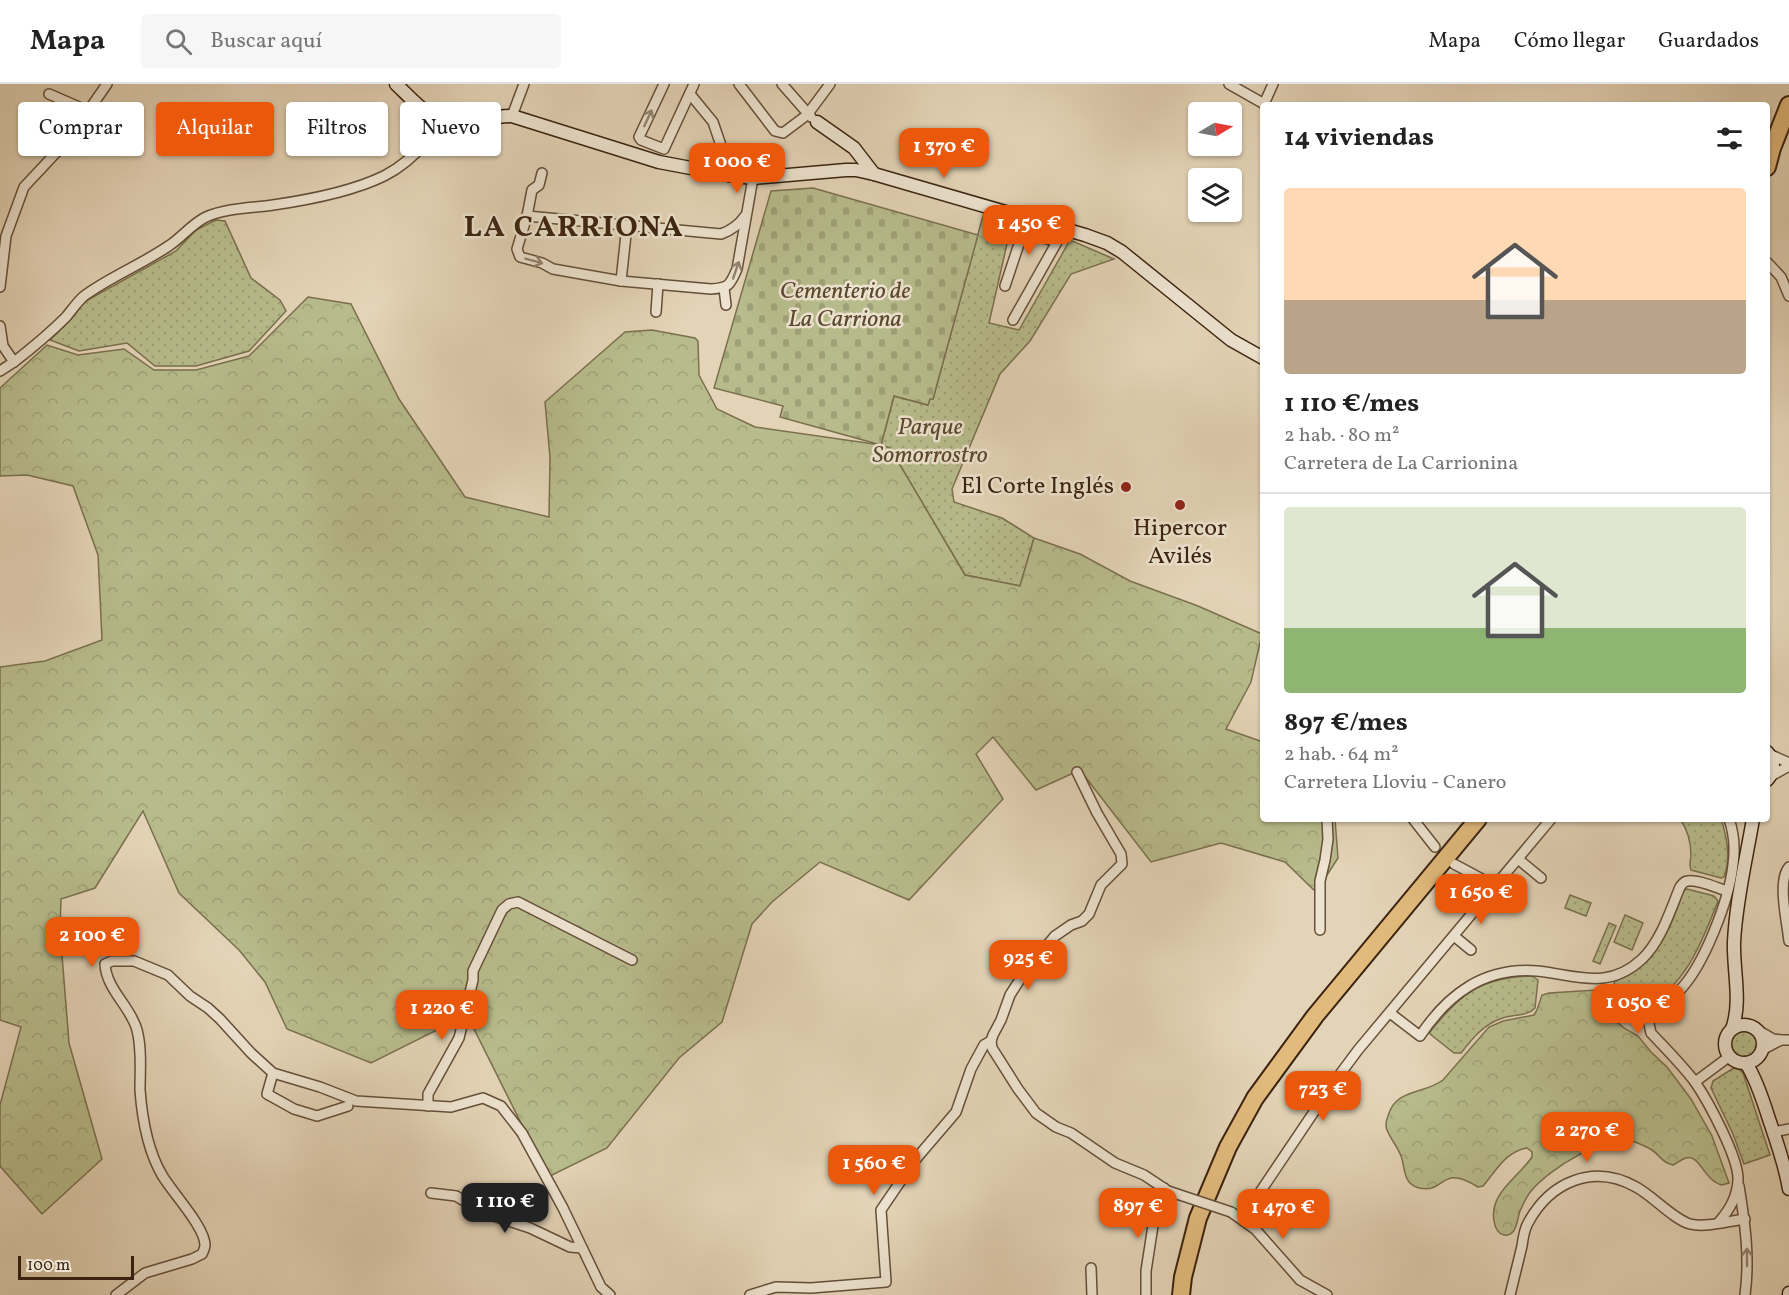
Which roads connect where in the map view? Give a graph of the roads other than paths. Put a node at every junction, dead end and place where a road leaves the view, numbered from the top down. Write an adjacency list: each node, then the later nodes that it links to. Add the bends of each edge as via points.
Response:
1 (107, 84): 14 (street)
2 (396, 84): 15 (main road)
3 (524, 84): 20 (street)
4 (664, 84): 22 (street, one-way to 4, via 639,137)
5 (694, 84): 12 (street)
6 (739, 84): 21 (street, via 774,131 783,133)
7 (782, 84): 21 (street)
8 (830, 84): 21 (street)
9 (1229, 84): 16 (street)
10 (1273, 84): 17 (street)
11 (49, 94): 13 (street)
12 (690, 94): 22 (street); 30 (street, via 713,122)
13 (67, 102)
14 (94, 102)
15 (415, 102)
16 (1261, 102)
17 (1266, 102)
18 (1789, 105): 25 (highway)
19 (501, 116): 20 (main road)
20 (512, 116): 26 (main road)
21 (812, 119): 27 (main road, via 845,147); 29 (main road, via 854,148)
22 (664, 149): 26 (street)
23 (53, 156): 41 (street, via 24,187 6,236)
24 (411, 156): 49 (street, via 386,175 345,190 205,218 152,257 82,298 43,339)
25 (1770, 156)
26 (659, 162): 30 (main road)
27 (856, 170): 29 (main road); 31 (main road)
28 (542, 173): 33 (street, via 539,185 532,190)
29 (874, 174): 34 (main road)
30 (728, 175): 31 (main road)
31 (753, 178): 32 (street)
32 (747, 214): 35 (street, via 721,234); 42 (street, one-way to 32, via 738,270)
33 (527, 216): 35 (street); 38 (street, one-way to 38, via 517,249 520,257 553,269)
34 (1027, 218): 36 (street); 48 (main road, via 1107,243 1141,265 1231,340)
35 (627, 225): 38 (street)
36 (1023, 231): 40 (street); 46 (street, via 1057,242)
37 (1770, 265): 43 (street, via 1781,277)
38 (621, 281): 39 (street)
39 (658, 284): 42 (street); 45 (street)
40 (1005, 286)
41 (0, 287)
42 (724, 288): 44 (street)
43 (1789, 296)
44 (726, 305)
45 (656, 312)
46 (1013, 320)
47 (0, 326): 49 (street, via 3,346)
48 (1260, 356)
49 (14, 362): 50 (street)
50 (0, 371)
51 (1770, 754): 53 (street)
52 (1770, 757): 55 (main road, via 1774,764)
53 (1789, 765): 56 (street)
54 (1077, 772): 80 (street, via 1121,854 1122,864 1101,885 1089,914 1055,936 1026,970 1010,995)
55 (1770, 775)
56 (1770, 777)
57 (1326, 822): 70 (street)
58 (1415, 822): 63 (street)
59 (1476, 822): 104 (highway, via 1315,1016 1255,1098 1228,1147 1198,1218)
60 (1549, 822): 64 (street)
61 (1730, 822): 69 (street, via 1733,865)
62 (1753, 822): 75 (main road, via 1736,923)
63 (1435, 847)
64 (1518, 859): 67 (street); 68 (street)
65 (1454, 864): 68 (street)
66 (1789, 867): 72 (street, via 1783,883)
67 (1541, 878)
68 (1495, 886): 71 (street)
69 (1727, 891): 76 (street, via 1684,882 1650,950 1632,968 1609,977 1589,979 1538,971 1491,976 1464,989 1444,1005 1420,1036); 84 (street, via 1695,970 1679,992 1650,1014 1651,1033)
70 (1320, 930)
71 (1454, 936): 73 (street); 76 (street)
72 (1789, 941)
73 (1471, 950)
74 (632, 960): 86 (street, via 518,902 509,904 502,910 473,971 459,1038 428,1094)
75 (1736, 997): 77 (main road); 78 (main road)
76 (1390, 1013): 93 (street, via 1332,1085)
77 (1732, 1029): 78 (main road); 81 (main road, via 1726,1039)
78 (1755, 1029): 79 (street, via 1773,1039); 82 (main road, via 1762,1037)
79 (1785, 1040): 82 (street)
80 (991, 1041): 91 (street, via 1003,1066 1036,1113 1115,1164 1144,1175); 101 (street, via 971,1069 956,1112 915,1160 881,1210 886,1282 777,1287)
81 (1730, 1056): 82 (main road, via 1734,1060); 84 (street)
82 (1755, 1057): 88 (main road, via 1759,1090)
83 (273, 1073): 85 (street, via 267,1094 294,1109 317,1116); 86 (street, via 356,1101); 99 (street, via 220,1018 168,975 134,961 105,964 106,974 137,1030 140,1091 153,1160 186,1208 205,1246 202,1254 145,1273)
84 (1695, 1082): 89 (street, via 1722,1130)
85 (348, 1106)
86 (428, 1106): 96 (street, via 451,1107 483,1098 501,1106 522,1134)
87 (1789, 1129): 88 (street)
88 (1773, 1132): 90 (main road)
89 (1738, 1178): 94 (street); 95 (street, via 1733,1203)
90 (1789, 1189)
91 (1166, 1190): 93 (street, bridge); 103 (street, via 1154,1219)
92 (431, 1193): 96 (street, via 456,1196 485,1213 570,1247)
93 (1242, 1219): 98 (street, via 1300,1280)
94 (1745, 1219): 95 (street); 106 (street, one-way to 94)
95 (1719, 1222): 105 (street, via 1689,1224 1634,1186 1612,1178 1584,1176 1563,1184 1527,1225)
96 (582, 1248): 100 (street, via 601,1287)
97 (1091, 1268): 102 (street)
98 (1322, 1294)
99 (116, 1295)
100 (610, 1295)
101 (750, 1295)
102 (1092, 1295)
103 (1146, 1295)
104 (1181, 1295)
105 (1510, 1295)
106 (1745, 1295)

